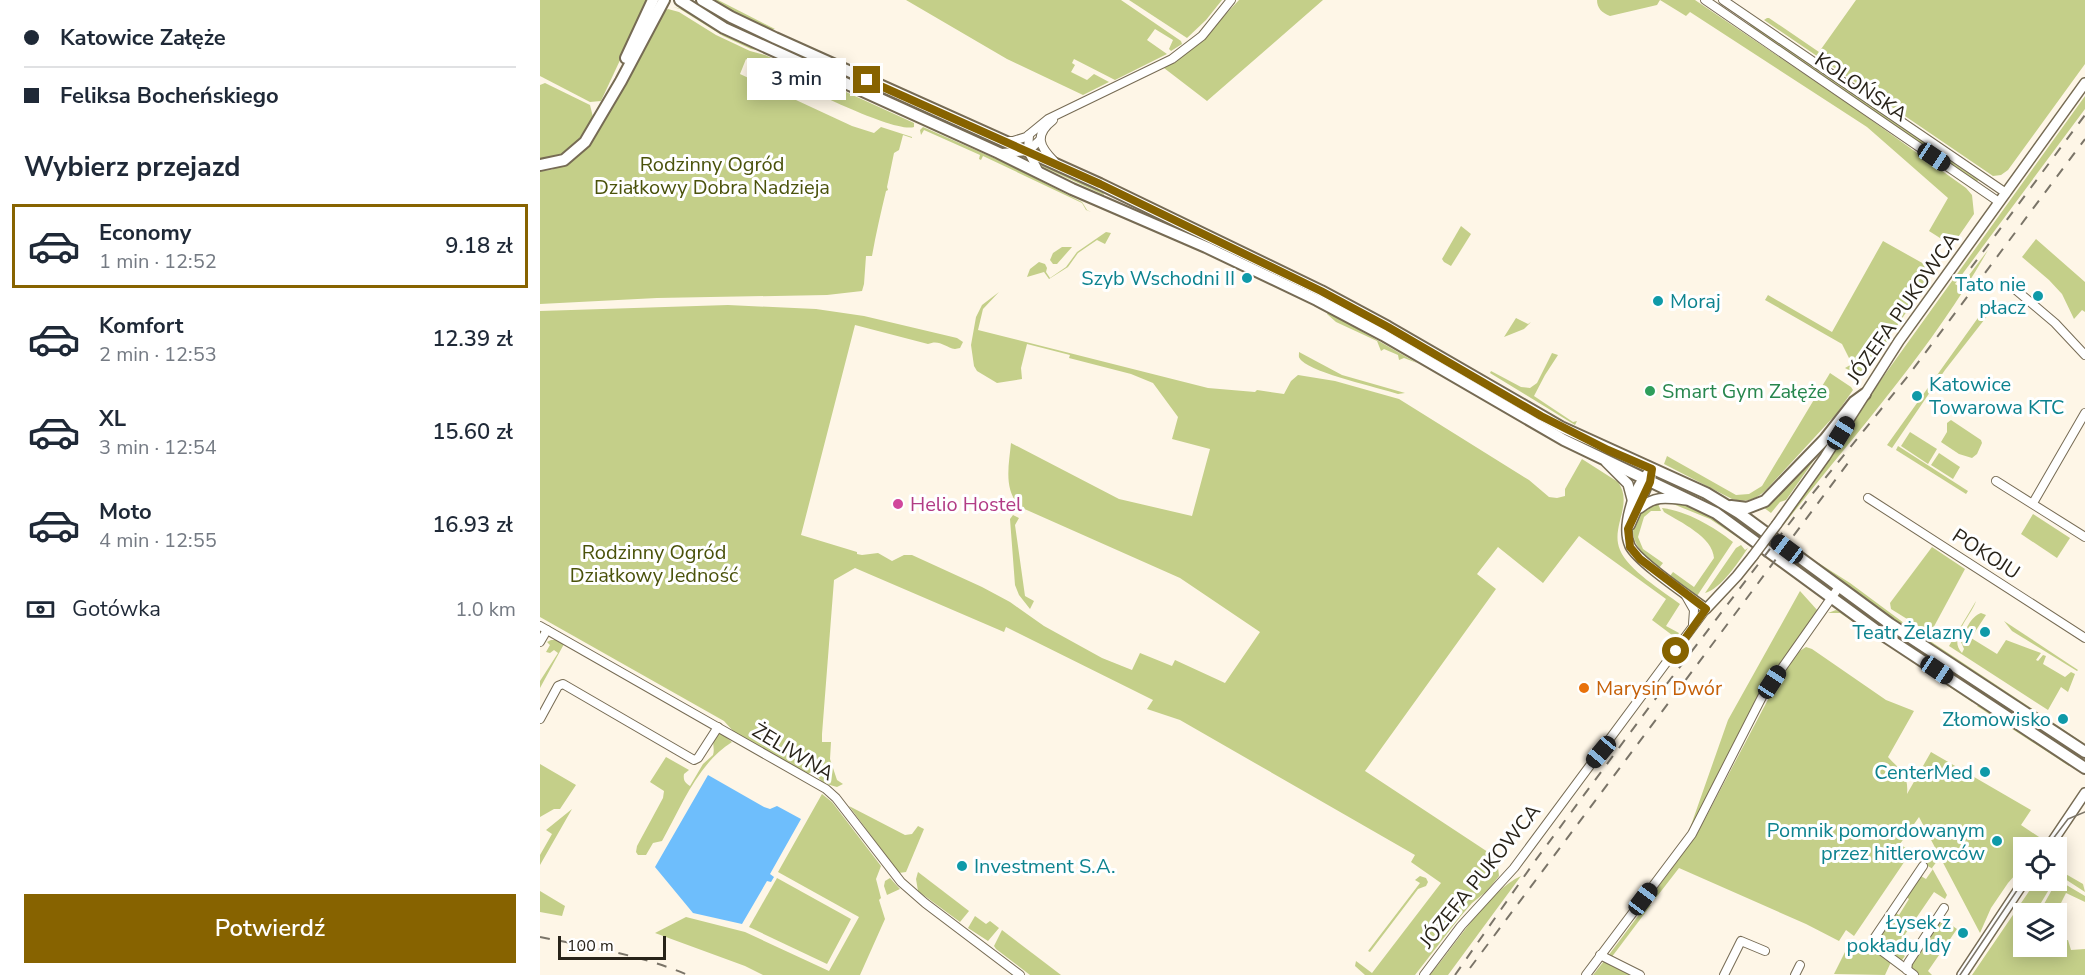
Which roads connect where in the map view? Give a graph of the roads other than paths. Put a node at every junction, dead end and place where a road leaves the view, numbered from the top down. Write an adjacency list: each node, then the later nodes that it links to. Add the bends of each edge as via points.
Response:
1 (1231, 0): 8 (street, via 1184,51)
2 (1705, 0): 18 (street, KOLOŃSKA)
3 (1723, 0): 17 (street, KOLOŃSKA)
4 (660, 1): 5 (main road); 15 (main road, via 585,142 564,160)
5 (682, 1): 13 (main road, via 735,33)
6 (704, 1): 11 (main road, via 775,38)
7 (2085, 83): 17 (street, JÓZEFA PUKOWCA)
8 (1061, 114): 9 (street, via 1042,122); 10 (street, via 1043,130)
9 (1029, 135): 11 (street); 12 (street)
10 (1040, 140): 12 (street); 14 (street)
11 (1005, 141): 12 (main road)
12 (1028, 151): 13 (street); 14 (main road); 16 (street)
13 (1001, 153): 16 (main road)
14 (1058, 164): 24 (main road, via 1321,291 1541,416)
15 (540, 165)
16 (1040, 173): 23 (main road, via 1327,305)
17 (2006, 193): 18 (street, JÓZEFA PUKOWCA)
18 (1999, 202): 21 (street, JÓZEFA PUKOWCA)
19 (2010, 285): 20 (street)
20 (2085, 355)
21 (1865, 394): 31 (main road, via 1765,501 1748,508); 38 (street, JÓZEFA PUKOWCA, bridge, via 1777,524)
22 (2085, 413): 30 (street)
23 (1604, 461): 25 (main road); 28 (street, via 1628,484)
24 (1652, 469): 25 (street); 31 (main road)
25 (1646, 480): 28 (street); 29 (main road); 32 (street)
26 (1996, 481): 30 (street)
27 (1868, 498): 41 (street, POKOJU)
28 (1632, 500): 33 (street)
29 (1692, 500): 32 (street, via 1659,498); 37 (main road, via 1728,520)
30 (2032, 503): 34 (street)
31 (1728, 506): 35 (main road)
32 (1638, 509): 33 (street)
33 (1628, 529): 36 (street, via 1628,541 1635,553)
34 (2085, 537)
35 (1839, 587): 37 (street); 45 (main road)
36 (1681, 590): 38 (street); 39 (street, via 1692,605)
37 (1832, 597): 46 (main road); 53 (street, via 1763,694 1692,834)
38 (1706, 609): 39 (street, JÓZEFA PUKOWCA)
39 (1693, 626): 57 (street, JÓZEFA PUKOWCA, via 1514,868 1461,926)
40 (544, 628): 42 (street); 44 (street, ŻELIWNA)
41 (2085, 638)
42 (540, 642)
43 (540, 719): 44 (street, via 562,684 694,760)
44 (718, 727): 56 (street, ŻELIWNA, via 830,793 901,882)
45 (2085, 752)
46 (2085, 768)
47 (2085, 793): 48 (street)
48 (2055, 837)
49 (1923, 866): 55 (street, via 1873,940 1874,945)
50 (2018, 891): 62 (street)
51 (1944, 908): 55 (street, via 1908,963)
52 (1765, 951): 60 (street, via 1740,941)
53 (1600, 955): 58 (street); 59 (street)
54 (1800, 965): 61 (street)
55 (1911, 973)
56 (1020, 975)
57 (1424, 975)
58 (1586, 975)
59 (1640, 975)
60 (1724, 975)
61 (1795, 975)
62 (1962, 975)

